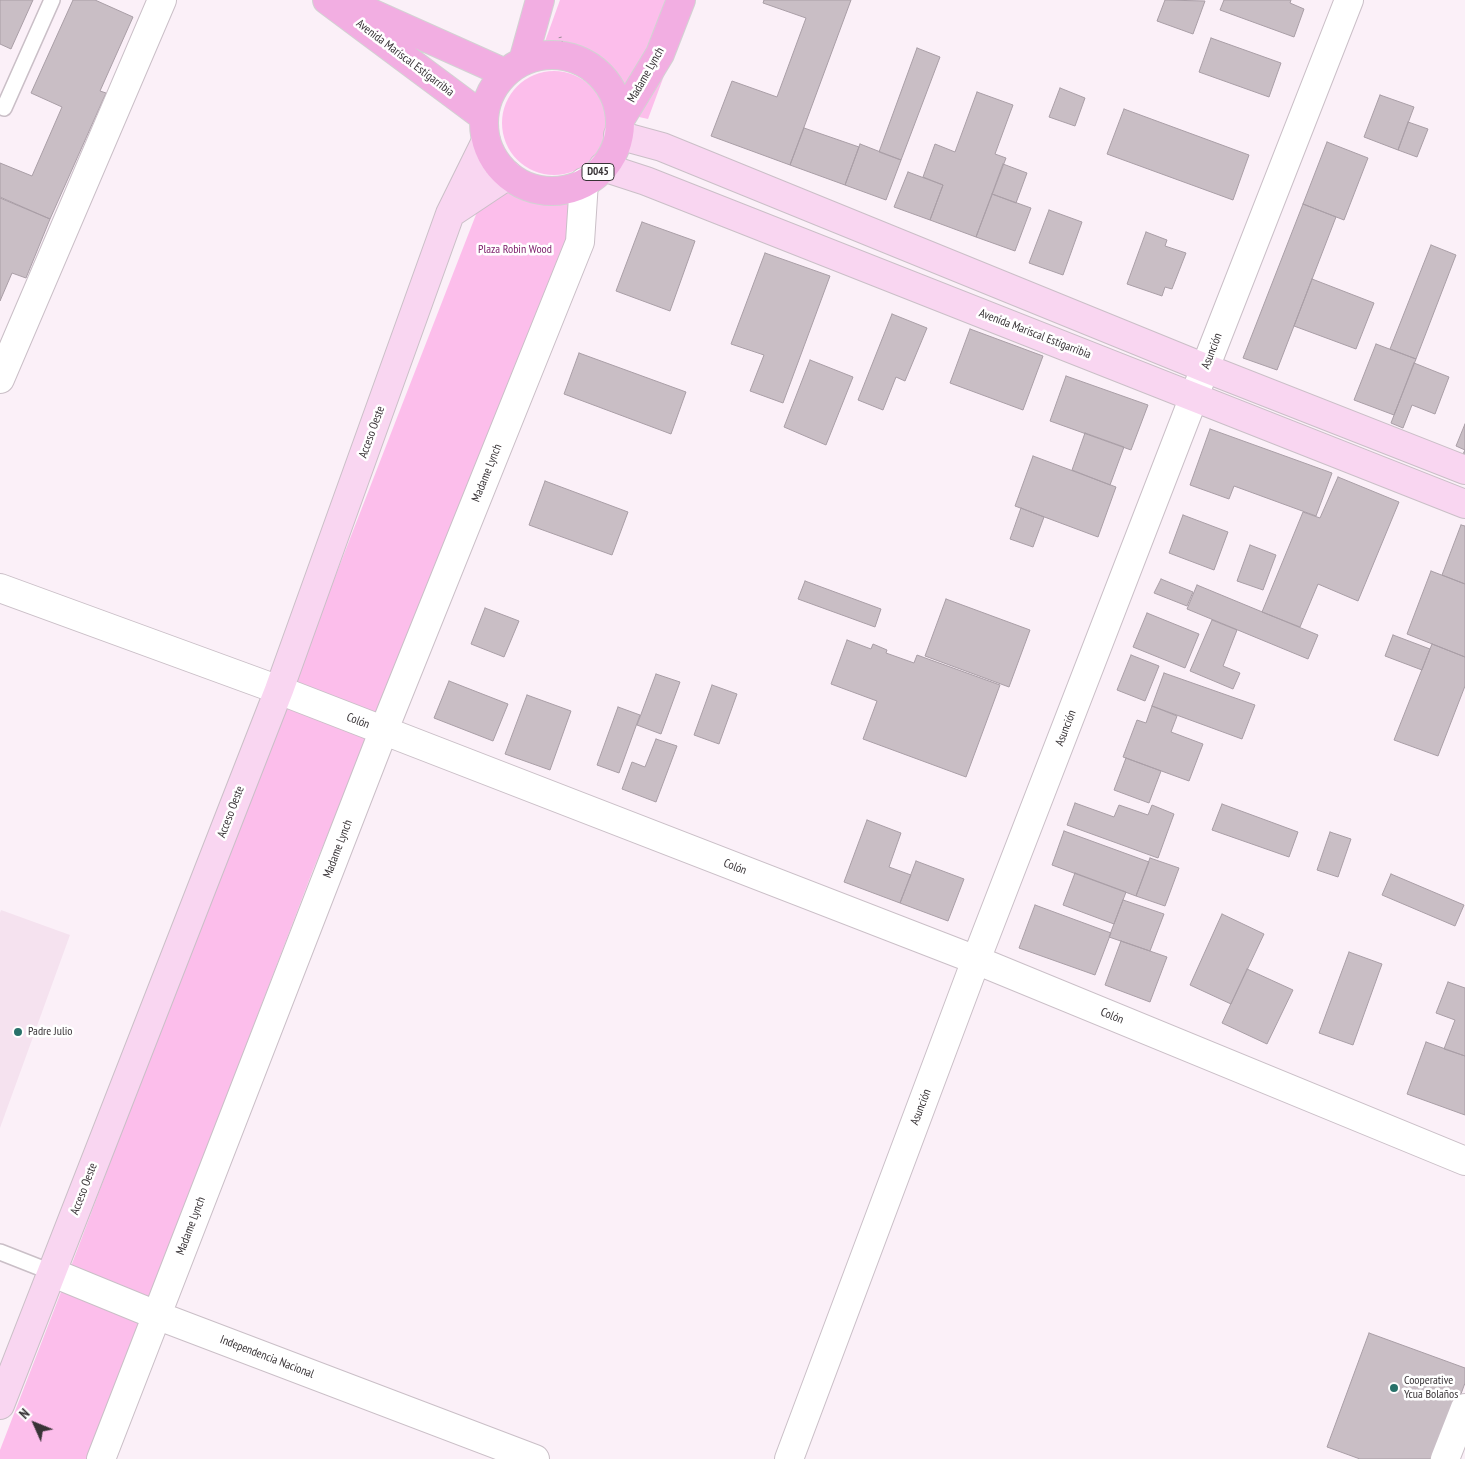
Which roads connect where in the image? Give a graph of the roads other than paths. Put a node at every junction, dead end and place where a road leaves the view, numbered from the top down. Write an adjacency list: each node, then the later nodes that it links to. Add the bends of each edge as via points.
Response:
1 (52, 0): 9 (lane)
2 (162, 0): 16 (street)
3 (327, 0): 11 (main road, Avenida Mariscal Estigarribia)
4 (342, 0): 8 (main road, Avenida Mariscal Estigarribia)
5 (540, 0): 8 (main road)
6 (681, 0): 10 (main road, Madame Lynch, via 660,54)
7 (1350, 0): 15 (street, Asunción)
8 (514, 67): 10 (main road, via 536,56 551,54 587,64 597,71 611,90 619,110); 11 (main road, via 487,101)
9 (4, 108)
10 (619, 128): 13 (main road, D045, via 612,152); 15 (main road)
11 (485, 129): 12 (main road, via 491,154); 14 (main road, Acceso Oeste)
12 (508, 175): 13 (main road, via 535,189 549,190); 14 (main road)
13 (584, 180): 17 (main road, Avenida Mariscal Estigarribia, via 646,181); 22 (street, Madame Lynch, via 580,242)
14 (450, 214): 21 (main road, Acceso Oeste)
15 (1205, 368): 17 (street, Asunción); 18 (main road)
16 (0, 379)
17 (1194, 397): 19 (main road, Avenida Mariscal Estigarribia); 23 (street, Asunción)
18 (1465, 470)
19 (1465, 504)
20 (0, 588): 21 (street, Colón)
21 (279, 690): 22 (street, Colón); 26 (main road, Acceso Oeste)
22 (383, 732): 23 (street, Colón); 27 (street, Madame Lynch)
23 (976, 960): 24 (street, Colón); 32 (street, Asunción)
24 (1465, 1161)
25 (0, 1252): 26 (lane, Independencia Nacional)
26 (51, 1272): 27 (street, Independencia Nacional); 28 (main road, Acceso Oeste)
27 (156, 1315): 30 (street, Madame Lynch); 31 (street, Independencia Nacional)
28 (0, 1405)
29 (1465, 1408): 33 (street)
30 (102, 1459)
31 (535, 1459)
32 (788, 1459)
33 (1445, 1459)

